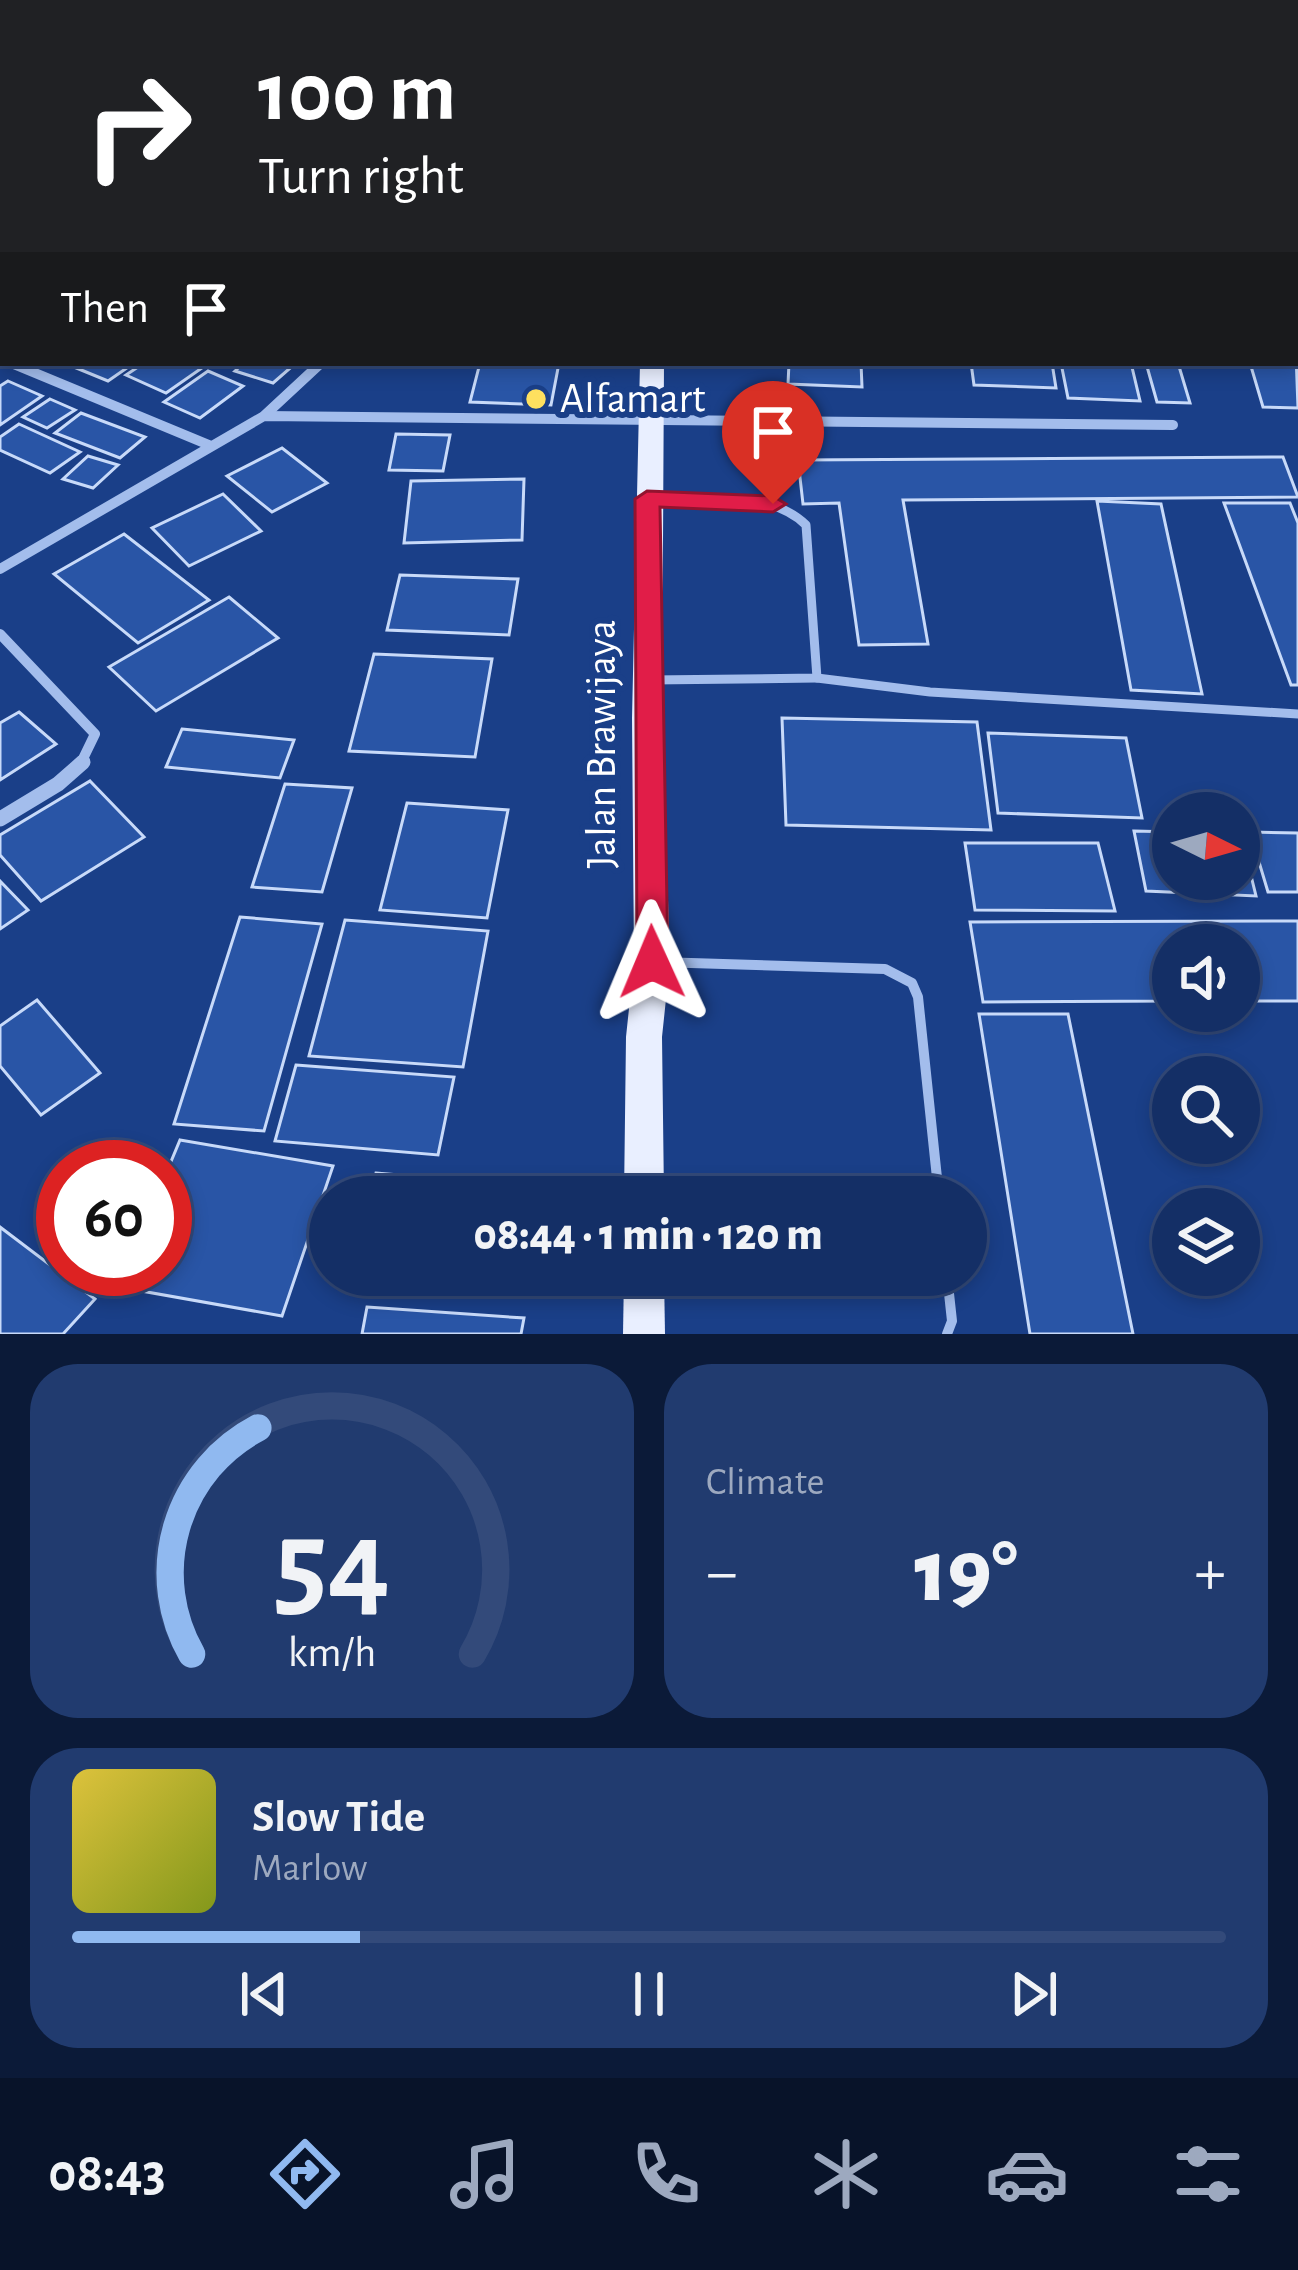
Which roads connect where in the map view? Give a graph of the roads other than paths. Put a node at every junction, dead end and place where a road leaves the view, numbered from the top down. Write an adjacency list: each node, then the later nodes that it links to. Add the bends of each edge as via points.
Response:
1 (19, 366): 7 (street)
2 (318, 366): 4 (street)
3 (652, 366): 5 (main road, Jalan Brawijaya)
4 (264, 416): 5 (street); 7 (street)
5 (651, 421): 6 (street); 8 (main road, Jalan Brawijaya)
6 (1172, 425)
7 (209, 445): 9 (street)
8 (647, 499): 11 (lane, via 773,504 800,514); 12 (main road, Jalan Brawijaya)
9 (0, 569)
10 (0, 634): 14 (street, via 94,734 83,763)
11 (817, 678): 12 (lane); 13 (lane)
12 (651, 680): 15 (main road, Jalan Brawijaya)
13 (1298, 714)
14 (0, 819)
15 (652, 962): 16 (main road, Jalan Brawijaya); 17 (lane, via 885,969 912,983)
16 (644, 1176)
17 (937, 1176)
18 (644, 1296): 20 (main road)
19 (949, 1296): 21 (lane)
20 (644, 1334)
21 (947, 1334)

